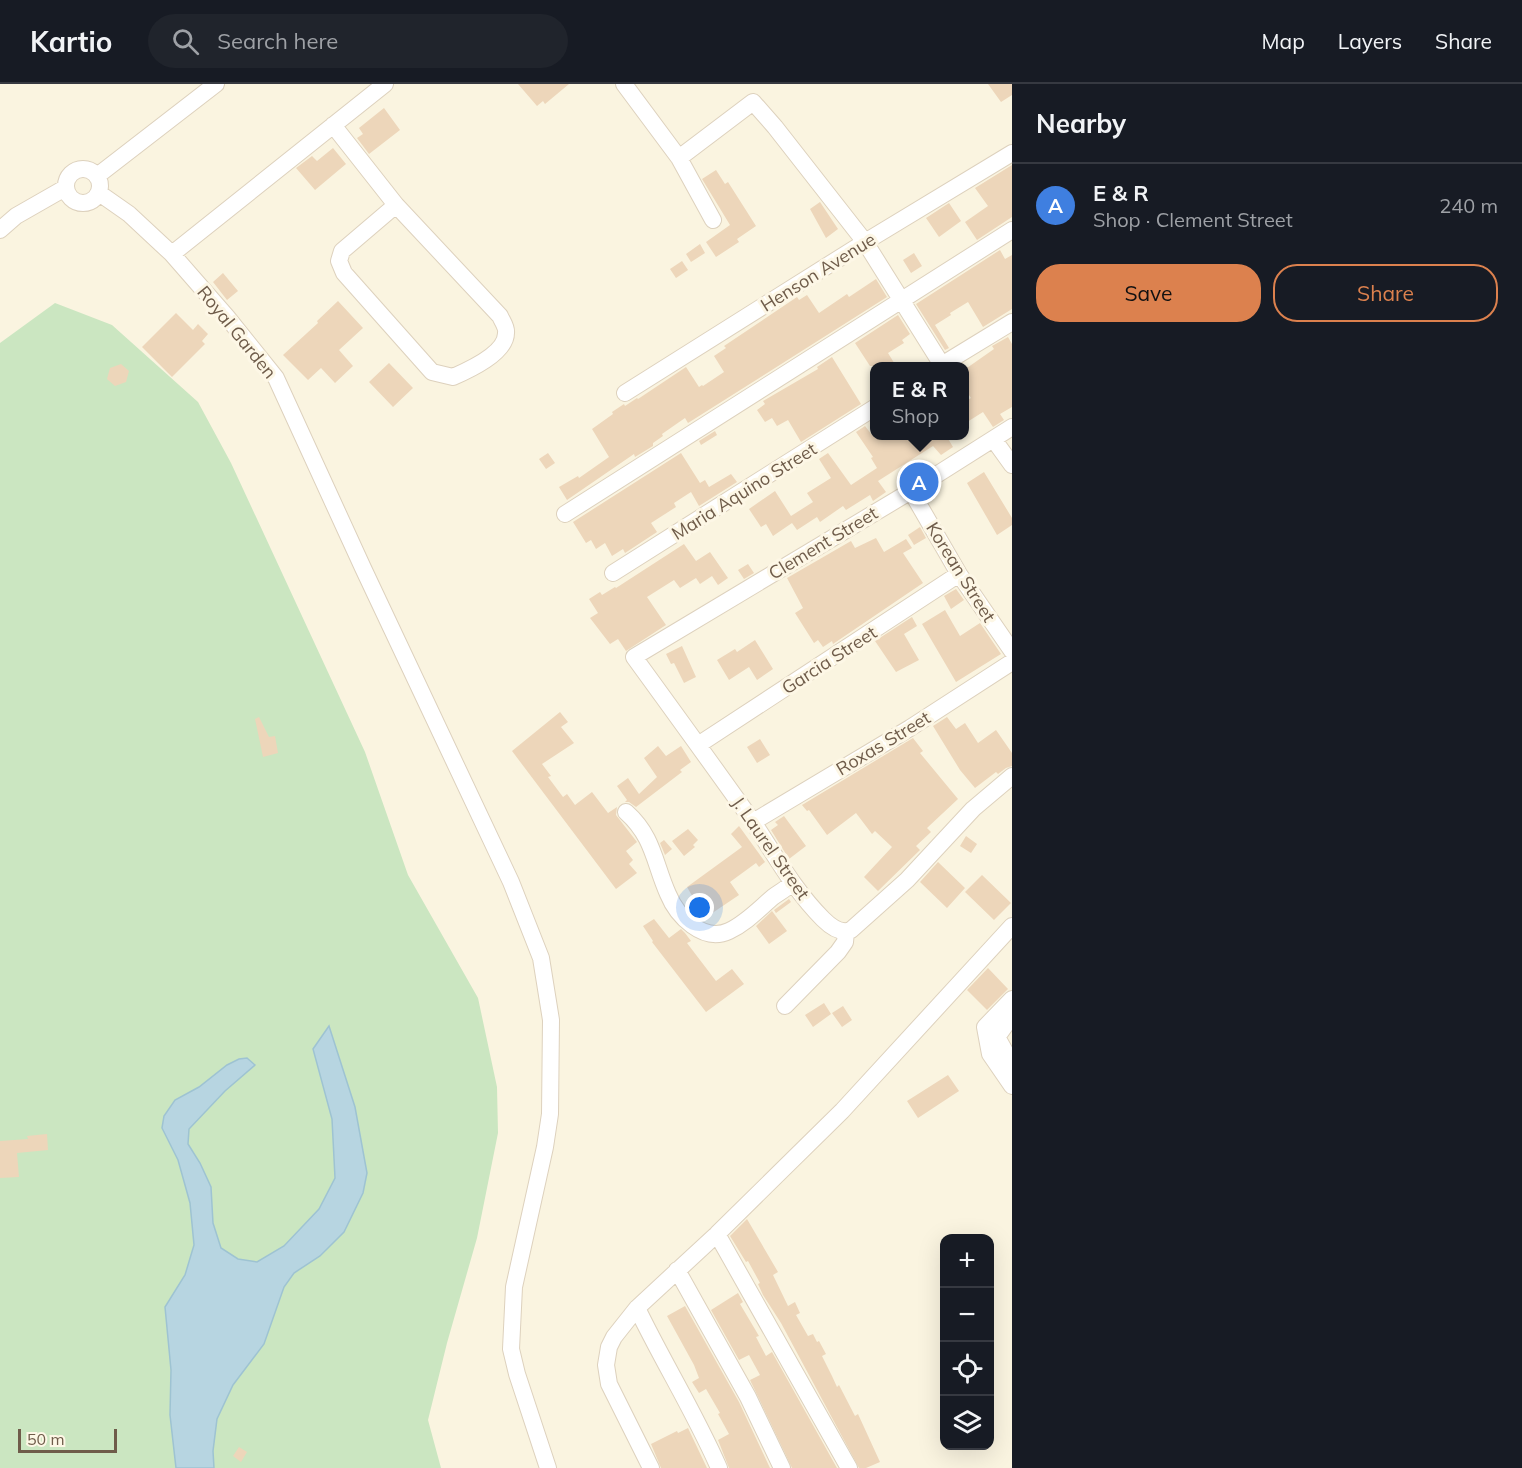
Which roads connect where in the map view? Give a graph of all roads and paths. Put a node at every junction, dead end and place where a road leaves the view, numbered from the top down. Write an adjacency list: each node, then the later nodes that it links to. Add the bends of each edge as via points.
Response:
1 (216, 84): 7 (street)
2 (385, 84): 4 (street)
3 (624, 84): 6 (street)
4 (333, 125): 9 (street); 14 (street)
5 (1012, 153): 13 (street, Henson Avenue)
6 (679, 158): 10 (street); 13 (street, via 753,102)
7 (98, 185): 8 (street, via 89,202 71,199); 8 (street, via 87,169 74,171); 14 (street, Royal Garden)
8 (65, 188): 11 (street, via 16,216)
9 (396, 205): 9 (street, via 342,251 339,261 344,273 432,372 453,377 488,358 499,348 507,331 500,316)
10 (713, 220)
11 (0, 230)
12 (1012, 230): 15 (street)
13 (865, 242): 15 (street); 19 (street, Henson Avenue)
14 (172, 254): 45 (street, Royal Garden, via 276,378 511,882 541,958 551,1020 550,1114 514,1287 511,1349)
15 (902, 298): 17 (street); 25 (street)
16 (1012, 322): 18 (street)
17 (939, 362)
18 (947, 362)
19 (625, 393)
20 (870, 411): 26 (street, Maria Aquino Street)
21 (1012, 427): 22 (street, Clement Street)
22 (994, 440): 23 (street); 24 (street, Clement Street)
23 (1012, 465)
24 (911, 491): 27 (street, Korean Street); 29 (street, Clement Street)
25 (565, 514)
26 (613, 573)
27 (959, 574): 28 (street, Korean Street); 31 (street, Garcia Street)
28 (1012, 651)
29 (634, 657): 31 (street, J. Laurel Street)
30 (1012, 662): 34 (street, Roxas Street)
31 (698, 745): 34 (street, J. Laurel Street)
32 (1012, 776): 37 (street, via 973,809 907,880)
33 (626, 813): 35 (street, via 637,822 653,849 668,895 691,926 711,934 727,932)
34 (753, 822): 35 (street, J. Laurel Street)
35 (792, 883): 37 (street, J. Laurel Street, via 824,920)
36 (1012, 926): 42 (street, via 842,1111)
37 (846, 932): 39 (street, via 838,952)
38 (1012, 999): 41 (street, via 984,1028 990,1054)
39 (785, 1006)
40 (1012, 1017): 41 (street, via 997,1037)
41 (1011, 1077)
42 (717, 1234): 43 (street); 49 (street)
43 (676, 1270): 44 (street); 48 (street, via 748,1397)
44 (637, 1308): 46 (street, via 614,1337 606,1365 609,1384); 47 (street)
45 (548, 1468)
46 (651, 1468)
47 (719, 1468)
48 (782, 1468)
49 (849, 1468)

